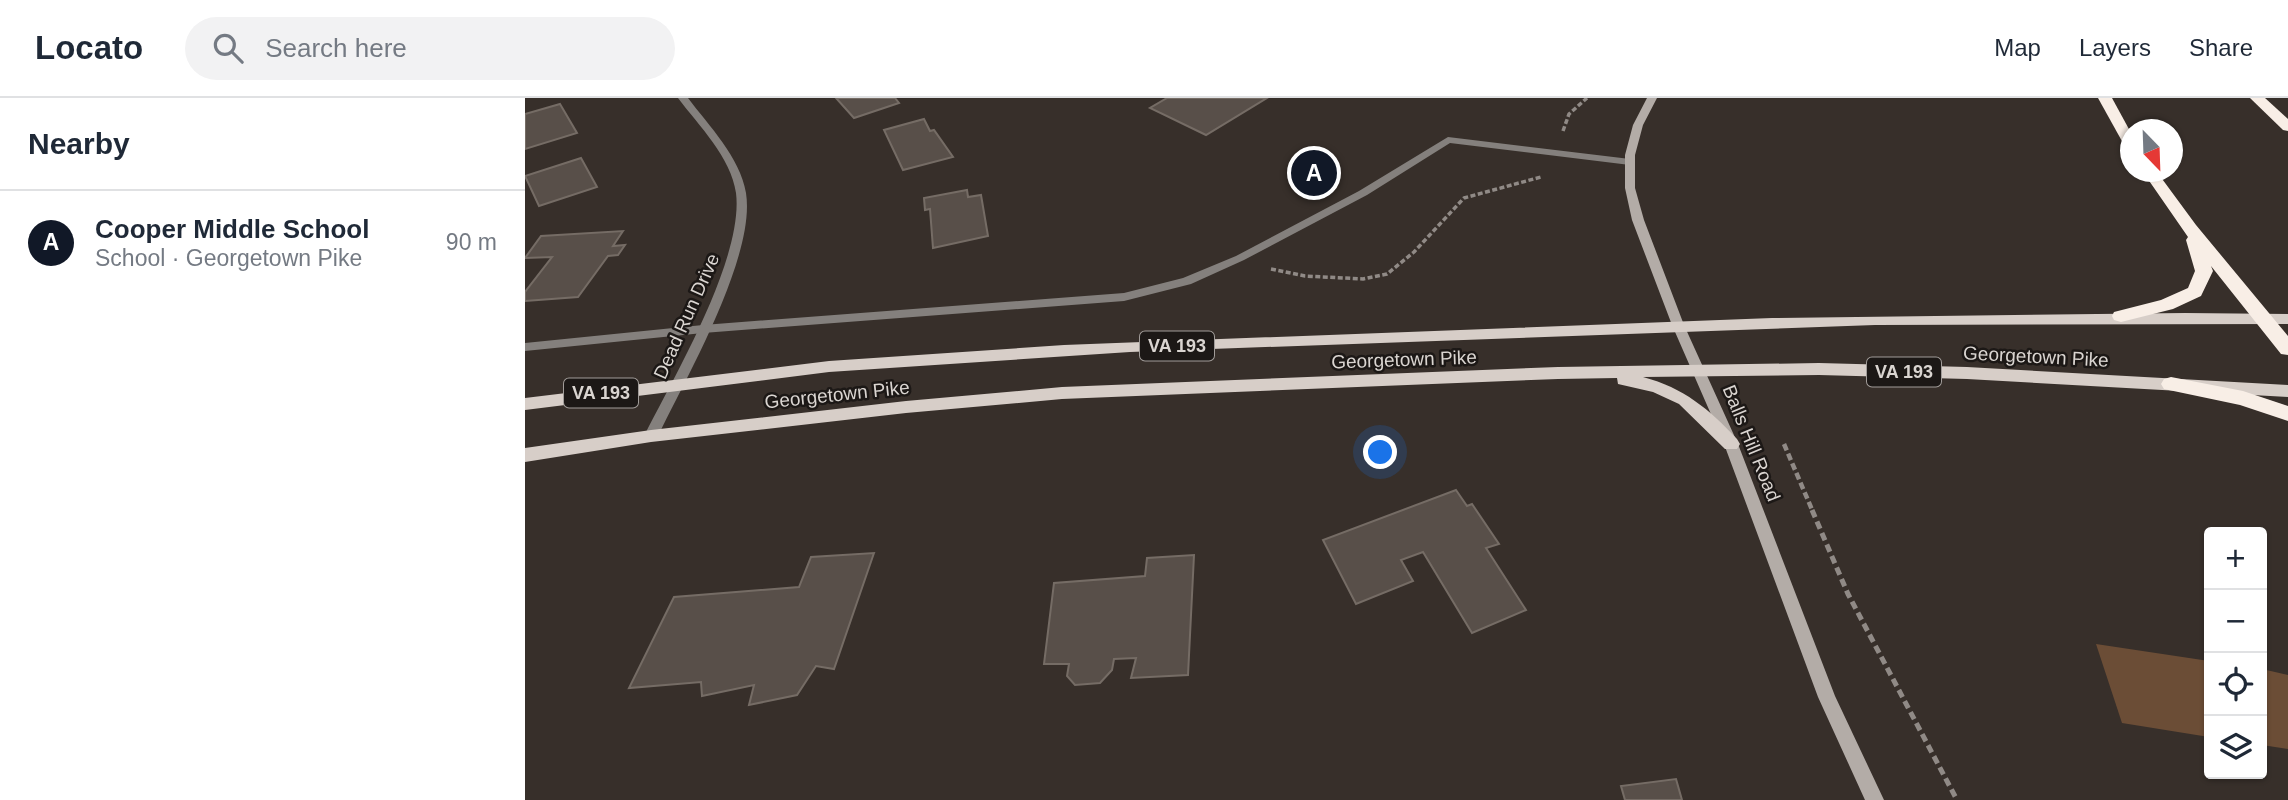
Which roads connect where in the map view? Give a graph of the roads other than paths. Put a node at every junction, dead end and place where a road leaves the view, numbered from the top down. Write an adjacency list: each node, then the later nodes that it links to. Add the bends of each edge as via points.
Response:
1 (683, 98): 14 (street, Dead Run Drive, via 734,170 741,195 731,264)
2 (1652, 98): 7 (street, Balls Hill Road, via 1638,125)
3 (2105, 98): 5 (highway)
4 (2257, 98): 6 (highway)
5 (2120, 125)
6 (2288, 127)
7 (1630, 162): 13 (street, Balls Hill Road, via 1630,188 1638,220); 14 (street, via 1448,140 1363,193 1240,258 1187,281 1124,298)
8 (2157, 182): 9 (highway)
9 (2190, 229): 10 (highway, via 2204,271 2195,292 2167,305); 11 (highway)
10 (2121, 316): 11 (main road, Georgetown Pike); 13 (main road, Georgetown Pike / VA 193)
11 (2264, 319): 12 (main road, Georgetown Pike); 16 (highway)
12 (2288, 319)
13 (1678, 325): 17 (street, Balls Hill Road); 19 (main road, Georgetown Pike / VA 193, via 929,358)
14 (703, 329): 15 (street); 19 (street, Dead Run Drive)
15 (525, 347)
16 (2288, 349)
17 (1698, 369): 18 (main road, Georgetown Pike / VA 193); 20 (main road, Georgetown Pike / VA 193, via 1940,373); 25 (street, Balls Hill Road)
18 (1558, 373): 24 (main road, Georgetown Pike / VA 193, via 1062,393); 25 (main road, via 1664,388 1689,401)
19 (676, 382): 22 (main road, Georgetown Pike / VA 193); 24 (street, Dead Run Drive)
20 (2171, 384): 21 (main road, Georgetown Pike / VA 193); 23 (highway, via 2243,398)
21 (2288, 391)
22 (525, 404)
23 (2288, 414)
24 (651, 436): 26 (main road, Georgetown Pike / VA 193)
25 (1731, 444): 27 (street, Balls Hill Road, via 1827,696)
26 (525, 454)
27 (1875, 800)

